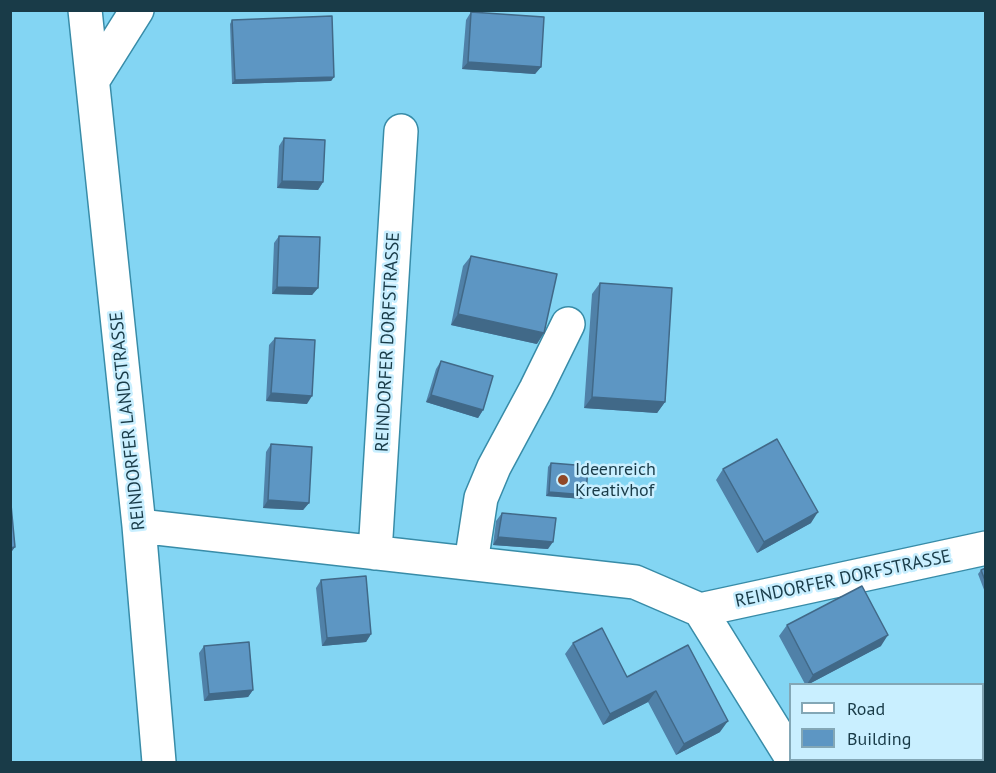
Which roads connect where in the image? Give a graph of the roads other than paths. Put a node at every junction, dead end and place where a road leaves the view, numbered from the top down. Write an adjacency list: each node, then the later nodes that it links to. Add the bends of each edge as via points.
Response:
1 (85, 10): 3 (street, REINDORFER LANDSTRASSE)
2 (138, 10): 3 (street)
3 (93, 80): 6 (street, REINDORFER LANDSTRASSE)
4 (401, 131): 8 (street, REINDORFER DORFSTRASSE)
5 (568, 324): 9 (street, via 481,498)
6 (139, 526): 8 (street); 12 (street, REINDORFER LANDSTRASSE)
7 (986, 548): 10 (street, REINDORFER DORFSTRASSE)
8 (375, 553): 9 (street)
9 (471, 563): 10 (street, via 635,582)
10 (700, 610): 11 (street)
11 (789, 753)
12 (159, 762)

